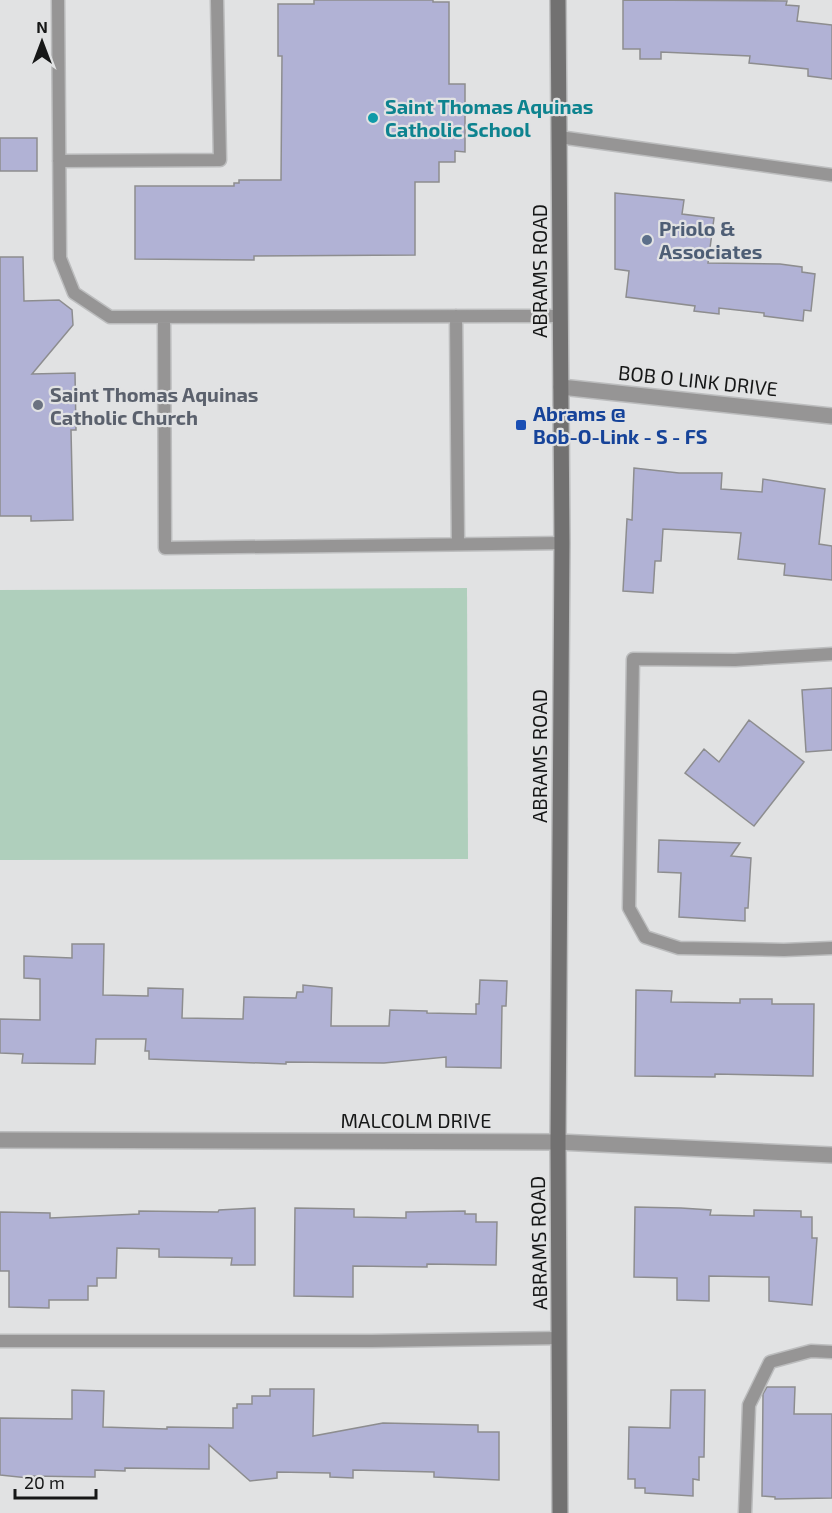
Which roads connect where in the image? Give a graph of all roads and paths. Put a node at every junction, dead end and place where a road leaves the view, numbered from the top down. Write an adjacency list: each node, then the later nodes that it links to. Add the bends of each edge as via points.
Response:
1 (58, 0): 5 (lane)
2 (217, 0): 5 (lane, via 220,160)
3 (558, 0): 4 (main road, ABRAMS ROAD)
4 (559, 137): 6 (lane); 8 (main road, ABRAMS ROAD)
5 (59, 161): 9 (lane, via 60,258 74,293 110,317)
6 (832, 175)
7 (456, 316): 8 (lane); 9 (lane); 13 (lane)
8 (560, 316): 10 (main road, ABRAMS ROAD)
9 (164, 318): 13 (lane, via 165,548)
10 (561, 387): 11 (street, BOB O LINK DRIVE); 12 (main road, ABRAMS ROAD)
11 (832, 416)
12 (562, 543): 13 (lane); 17 (main road, ABRAMS ROAD)
13 (458, 544)
14 (832, 654): 15 (lane, via 735,660 633,659 629,908 645,937 679,948)
15 (832, 948)
16 (0, 1140): 17 (street, MALCOLM DRIVE)
17 (558, 1142): 18 (street, MALCOLM DRIVE); 19 (main road, ABRAMS ROAD)
18 (832, 1155)
19 (560, 1338): 20 (lane); 22 (main road, ABRAMS ROAD)
20 (0, 1341)
21 (832, 1352): 23 (lane, via 811,1351 770,1362 749,1404)
22 (560, 1513)
23 (745, 1513)

